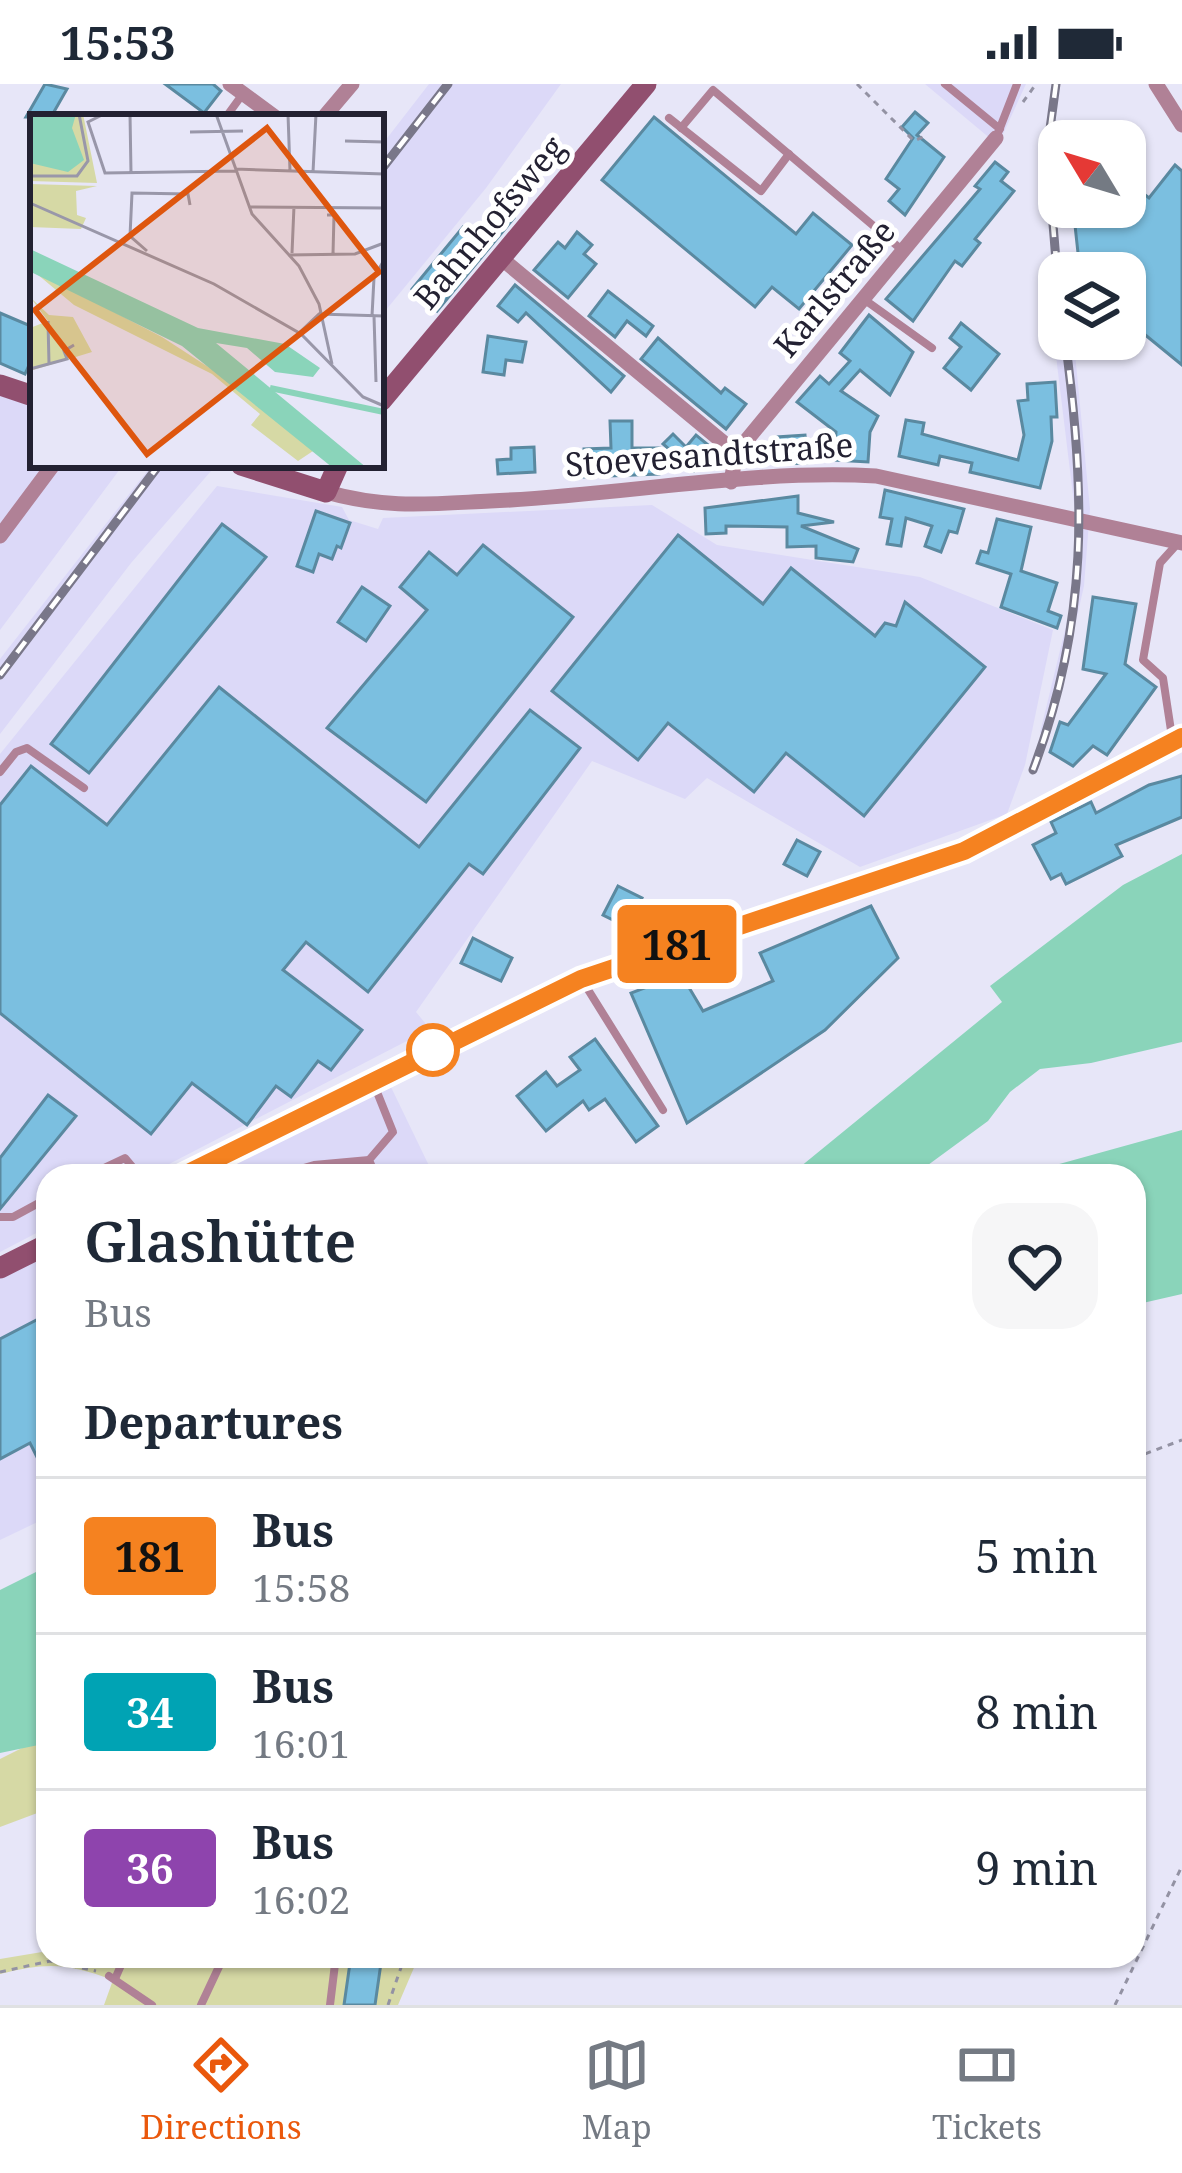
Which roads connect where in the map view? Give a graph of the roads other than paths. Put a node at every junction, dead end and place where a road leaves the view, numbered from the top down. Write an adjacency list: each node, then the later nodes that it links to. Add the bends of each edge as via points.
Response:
1 (352, 84): 9 (street)
2 (646, 84): 16 (main road, Bahnhofsweg)
3 (945, 84): 13 (lane)
4 (1017, 84): 13 (lane)
5 (1156, 84): 11 (street)
6 (710, 87): 12 (lane); 14 (lane)
7 (236, 89): 8 (street)
8 (271, 114)
9 (327, 114)
10 (669, 118): 12 (lane)
11 (1182, 125)
12 (681, 128): 14 (lane, via 761,191)
13 (998, 134): 15 (street, Karlstraße)
14 (789, 154): 15 (lane)
15 (903, 251): 17 (street, Karlstraße)
16 (502, 260): 21 (main road, Bahnhofsweg); 22 (street)
17 (863, 299): 18 (lane); 22 (street, Karlstraße)
18 (932, 348)
19 (0, 385): 20 (main road)
20 (30, 395)
21 (384, 398)
22 (736, 453): 26 (street, Karlstraße)
23 (51, 468): 28 (street)
24 (250, 468): 27 (main road, Stoevesandtstraße)
25 (337, 468): 27 (main road)
26 (731, 482): 27 (street, Stoevesandtstraße, via 378,507); 29 (street, Stoevesandtstraße, via 876,476)
27 (326, 492)
28 (0, 536)
29 (1181, 541): 30 (lane, via 1160,562 1143,660 1163,678)
30 (1177, 738): 33 (main road, via 964,851)
31 (0, 772): 32 (lane, via 28,748)
32 (84, 788)
33 (581, 979): 34 (main road); 35 (lane)
34 (372, 1080): 36 (lane, via 393,1132); 37 (main road)
35 (662, 1110)
36 (369, 1160): 38 (lane); 39 (lane)
37 (206, 1164)
38 (325, 1164)
39 (371, 1164)
40 (36, 1205): 41 (lane)
41 (0, 1217)
42 (36, 1250): 43 (main road)
43 (0, 1268)
44 (118, 1968): 47 (lane, via 112,1978)
45 (218, 1968): 48 (lane)
46 (334, 1968): 49 (lane)
47 (152, 2005)
48 (201, 2005)
49 (329, 2005)

